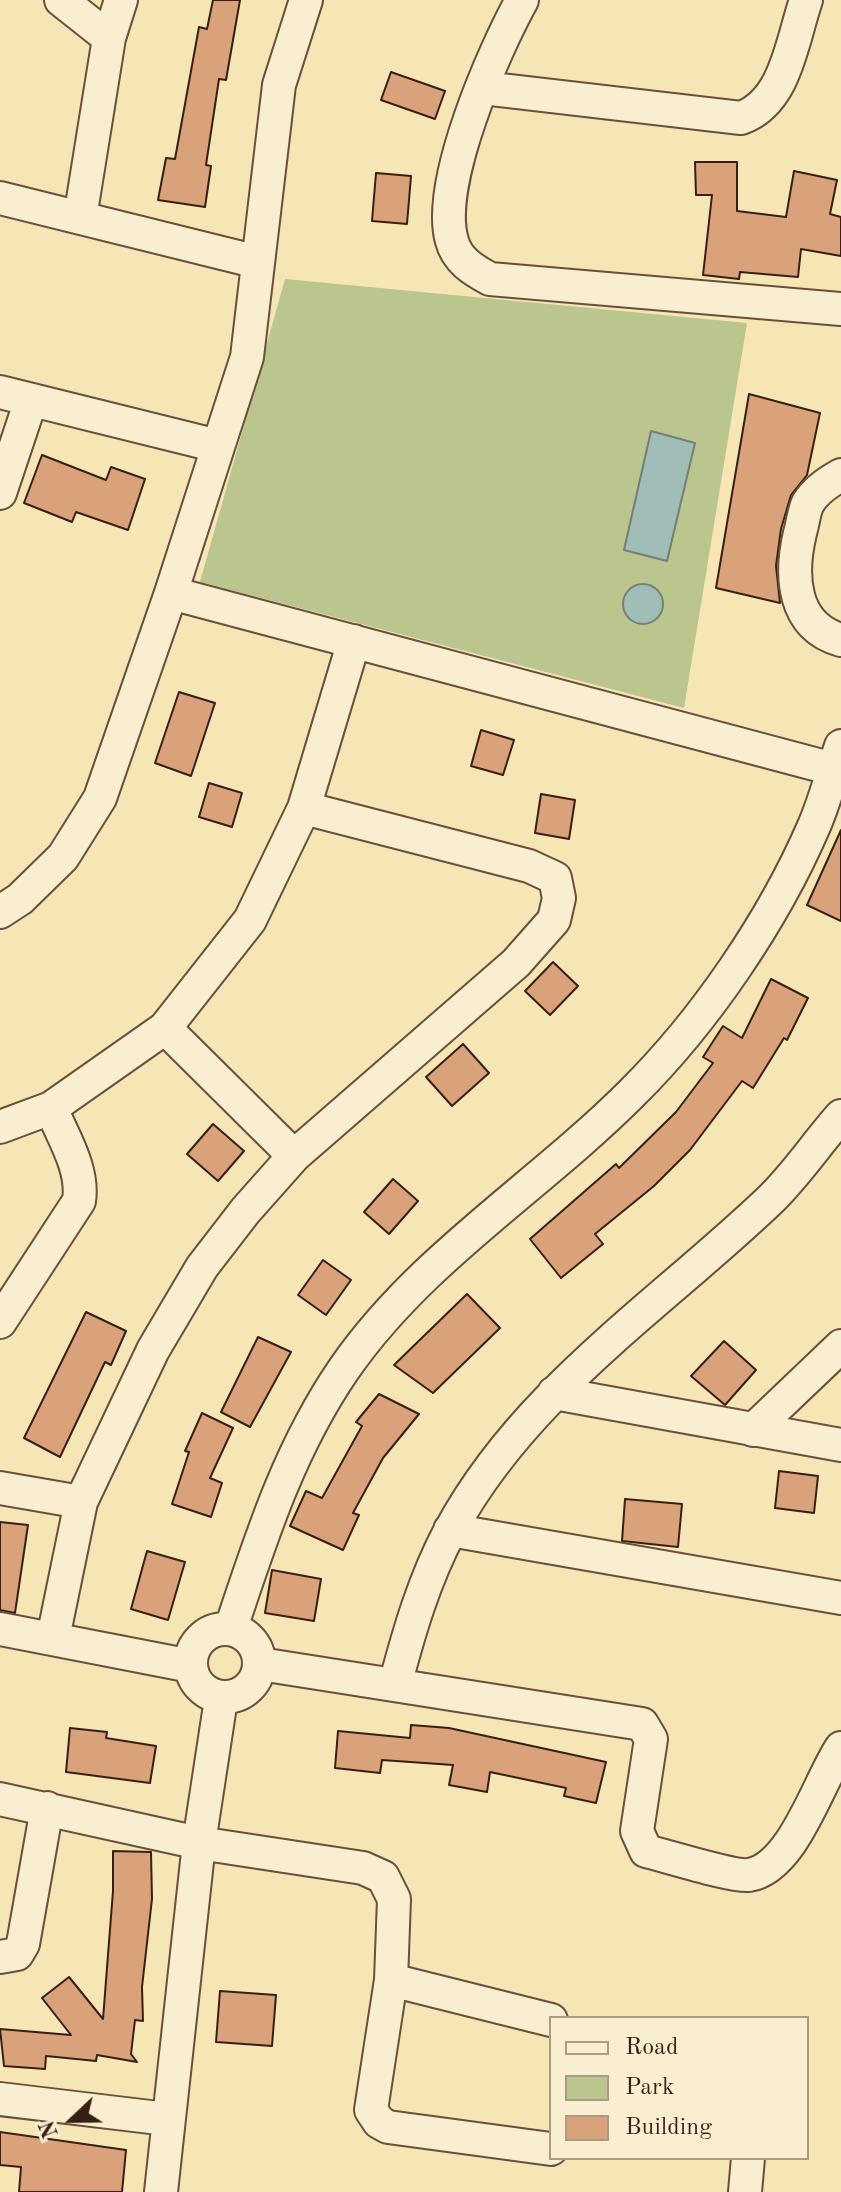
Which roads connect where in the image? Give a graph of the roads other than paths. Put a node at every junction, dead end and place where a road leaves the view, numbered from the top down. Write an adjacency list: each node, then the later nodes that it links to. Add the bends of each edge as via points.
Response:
1 (61, 0): 6 (street)
2 (121, 0): 6 (street)
3 (306, 0): 10 (street, via 279,85)
4 (522, 0): 7 (street)
5 (806, 0): 7 (street, via 775,94 758,112 741,118)
6 (109, 38): 9 (street)
7 (483, 88): 11 (street, via 458,159 448,221 452,244 467,266 490,279)
8 (0, 198): 9 (street)
9 (80, 218): 10 (street)
10 (258, 262): 14 (street, via 247,357)
11 (841, 309)
12 (0, 392): 13 (street)
13 (31, 400): 14 (street); 16 (street)
14 (218, 446): 17 (street)
15 (841, 475): 18 (street, via 807,504 794,559 797,592 808,620 823,635)
16 (0, 493)
17 (171, 593): 19 (street); 22 (street, via 100,798 63,857)
18 (841, 640)
19 (354, 641): 20 (street); 21 (street)
20 (838, 762): 37 (street, via 815,826 766,919 686,1035 630,1095 463,1238 345,1367 278,1490)
21 (304, 808): 23 (street, via 250,920); 27 (street, via 529,866 555,878 559,898 554,920 516,963)
22 (0, 912)
23 (165, 1028): 24 (street); 27 (street)
24 (51, 1108): 26 (street); 28 (street, via 77,1168 79,1201)
25 (841, 1116): 30 (street, via 772,1198)
26 (0, 1127)
27 (294, 1156): 34 (street, via 202,1267 153,1350)
28 (0, 1322)
29 (841, 1346): 31 (street)
30 (554, 1393): 31 (street); 35 (street, via 505,1447)
31 (753, 1430): 32 (street)
32 (841, 1445)
33 (0, 1488): 34 (street)
34 (81, 1502): 39 (street)
35 (450, 1530): 36 (street); 42 (street, via 417,1603)
36 (841, 1598)
37 (231, 1628): 40 (street, via 252,1642); 41 (street, via 209,1632 195,1646)
38 (0, 1629): 39 (street)
39 (53, 1638): 41 (street)
40 (260, 1664): 42 (street); 43 (street, via 253,1684)
41 (191, 1666): 43 (street, via 201,1688)
42 (395, 1685): 44 (street, via 642,1724 651,1739 637,1831 646,1851 748,1875 773,1865 794,1839)
43 (221, 1699): 47 (street)
44 (841, 1748)
45 (0, 1799): 46 (street)
46 (47, 1808): 47 (street); 48 (street, via 23,1944 17,1954)
47 (199, 1843): 49 (street, via 363,1868 383,1877 394,1899); 52 (street)
48 (0, 1957)
49 (391, 1980): 50 (street); 53 (street, via 371,2110 379,2122)
50 (549, 2020)
51 (0, 2099): 52 (street)
52 (167, 2119): 55 (street)
53 (549, 2149)
54 (748, 2160): 56 (street)
55 (161, 2192)
56 (745, 2192)

